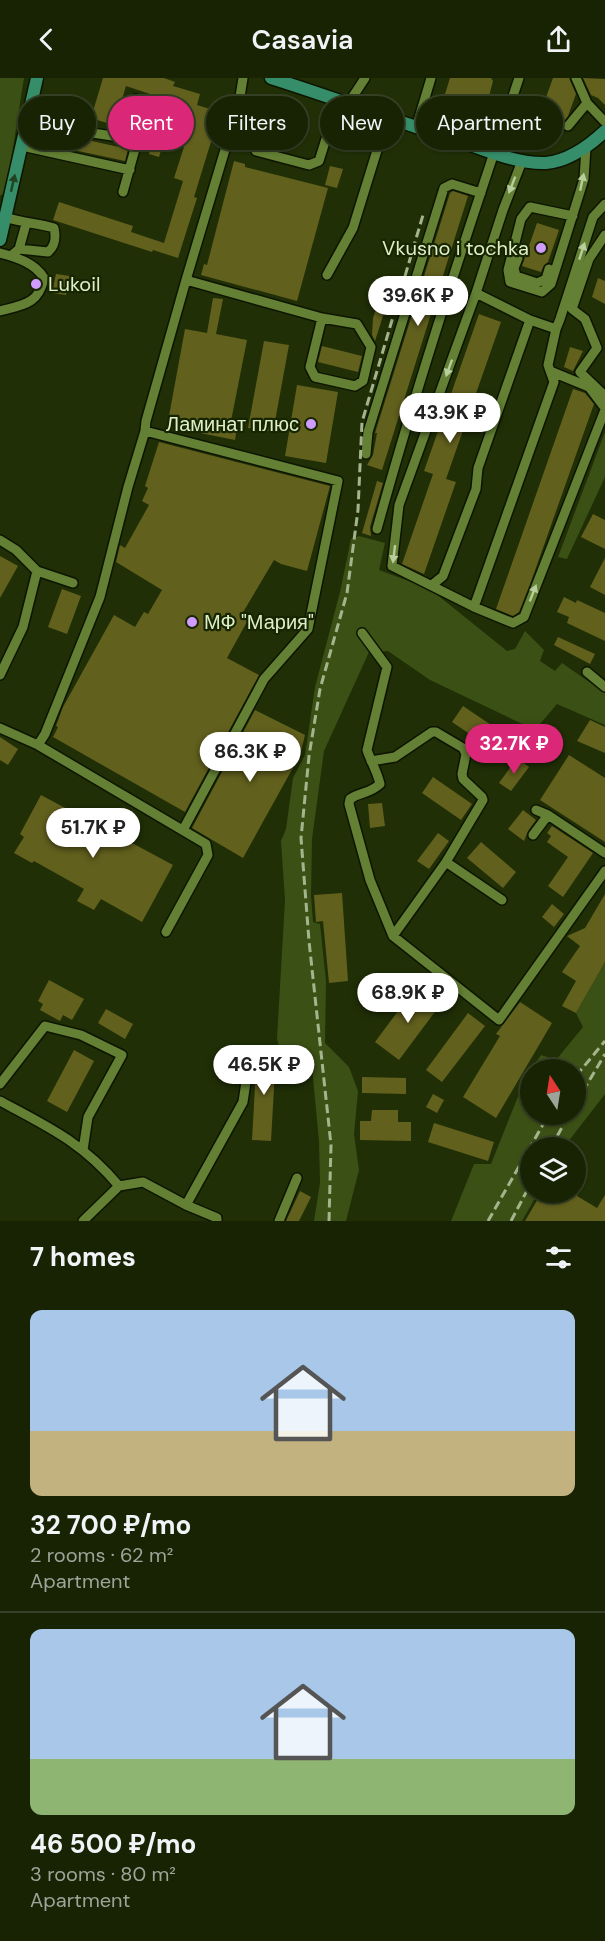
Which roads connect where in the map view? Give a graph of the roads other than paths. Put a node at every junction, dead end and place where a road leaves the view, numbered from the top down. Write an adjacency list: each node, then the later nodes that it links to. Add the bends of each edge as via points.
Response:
1 (37, 78): 8 (main road)
2 (243, 78): 43 (street)
3 (271, 78): 9 (main road)
4 (431, 78): 11 (street)
5 (519, 78): 26 (street)
6 (576, 78): 12 (street)
7 (360, 80): 10 (street)
8 (33, 96)
9 (324, 96)
10 (352, 96)
11 (426, 96)
12 (587, 103): 13 (street); 15 (street)
13 (605, 122)
14 (404, 124): 16 (main road)
15 (568, 126)
16 (416, 128)
17 (605, 131): 18 (main road)
18 (586, 147): 27 (main road, via 547,163); 33 (street, one-way to 18, via 584,179)
19 (21, 150): 34 (main road, one-way to 19)
20 (40, 150): 28 (street)
21 (135, 150): 28 (street)
22 (322, 150): 25 (street, via 319,161 309,165)
23 (377, 150): 42 (street, via 353,228)
24 (486, 150): 26 (main road)
25 (256, 151)
26 (495, 153): 27 (main road); 30 (street)
27 (522, 161): 32 (street, one-way to 32)
28 (130, 170): 29 (street)
29 (123, 192)
30 (481, 193): 53 (street, via 452,184 444,188 368,432); 54 (street)
31 (605, 204): 48 (street, one-way to 31, via 593,217)
32 (503, 210): 35 (street); 44 (street)
33 (573, 216): 35 (street, via 530,207); 35 (street, via 557,245 546,279 537,283 516,276 514,268 521,249)
34 (5, 217): 36 (street); 38 (main road)
35 (521, 219)
36 (26, 224): 39 (street); 39 (street, via 54,228 53,248 48,252)
37 (605, 235): 50 (street, via 589,259 572,309 585,319 597,348 580,372)
38 (0, 240)
39 (19, 249): 41 (street)
40 (0, 253): 41 (street)
41 (11, 255): 45 (street, via 40,273 43,284 35,299)
42 (327, 275)
43 (186, 280): 46 (street); 52 (street)
44 (476, 293): 47 (street); 58 (street, one-way to 58, via 399,505 392,566)
45 (0, 311)
46 (322, 318): 46 (street, via 310,367 315,377 355,386 363,381 371,347 357,324)
47 (530, 320): 48 (street); 58 (street, via 477,468 472,500 443,576)
48 (556, 329): 49 (street)
49 (550, 371): 51 (street, via 589,387); 59 (street, via 554,382)
50 (605, 396)
51 (605, 409): 59 (street, one-way to 51, via 513,622 524,617)
52 (145, 430): 65 (street, via 100,597); 69 (street, via 338,481 308,629 264,679)
53 (366, 454)
54 (377, 529)
55 (0, 540): 56 (street)
56 (37, 572): 57 (street); 62 (street, via 23,627)
57 (73, 583)
58 (432, 585): 59 (street)
59 (474, 607)
60 (362, 633): 66 (street, via 387,668 367,750)
61 (587, 672): 63 (street)
62 (0, 675)
63 (605, 687)
64 (0, 728): 65 (street)
65 (38, 745): 69 (street)
66 (370, 761): 72 (street, via 395,757 432,732 463,748 463,779 483,800); 76 (street, via 380,784 372,791 354,796 349,804 370,880)
67 (536, 810): 68 (street)
68 (548, 815): 70 (street); 71 (street)
69 (183, 830): 75 (street, via 206,844 208,855)
70 (533, 835)
71 (605, 853)
72 (446, 862): 74 (street); 76 (street)
73 (605, 871): 76 (street, via 499,1020)
74 (502, 900)
75 (166, 932)
76 (393, 936)
77 (249, 1062): 83 (street, via 243,1102)
78 (0, 1084): 80 (street, via 45,1026 81,1035 122,1055 88,1117)
79 (0, 1101): 80 (street)
80 (83, 1150): 82 (street)
81 (297, 1178): 86 (street)
82 (119, 1186): 83 (street, via 143,1182); 84 (street)
83 (186, 1205): 85 (street)
84 (82, 1221)
85 (218, 1221)
86 (279, 1221)

